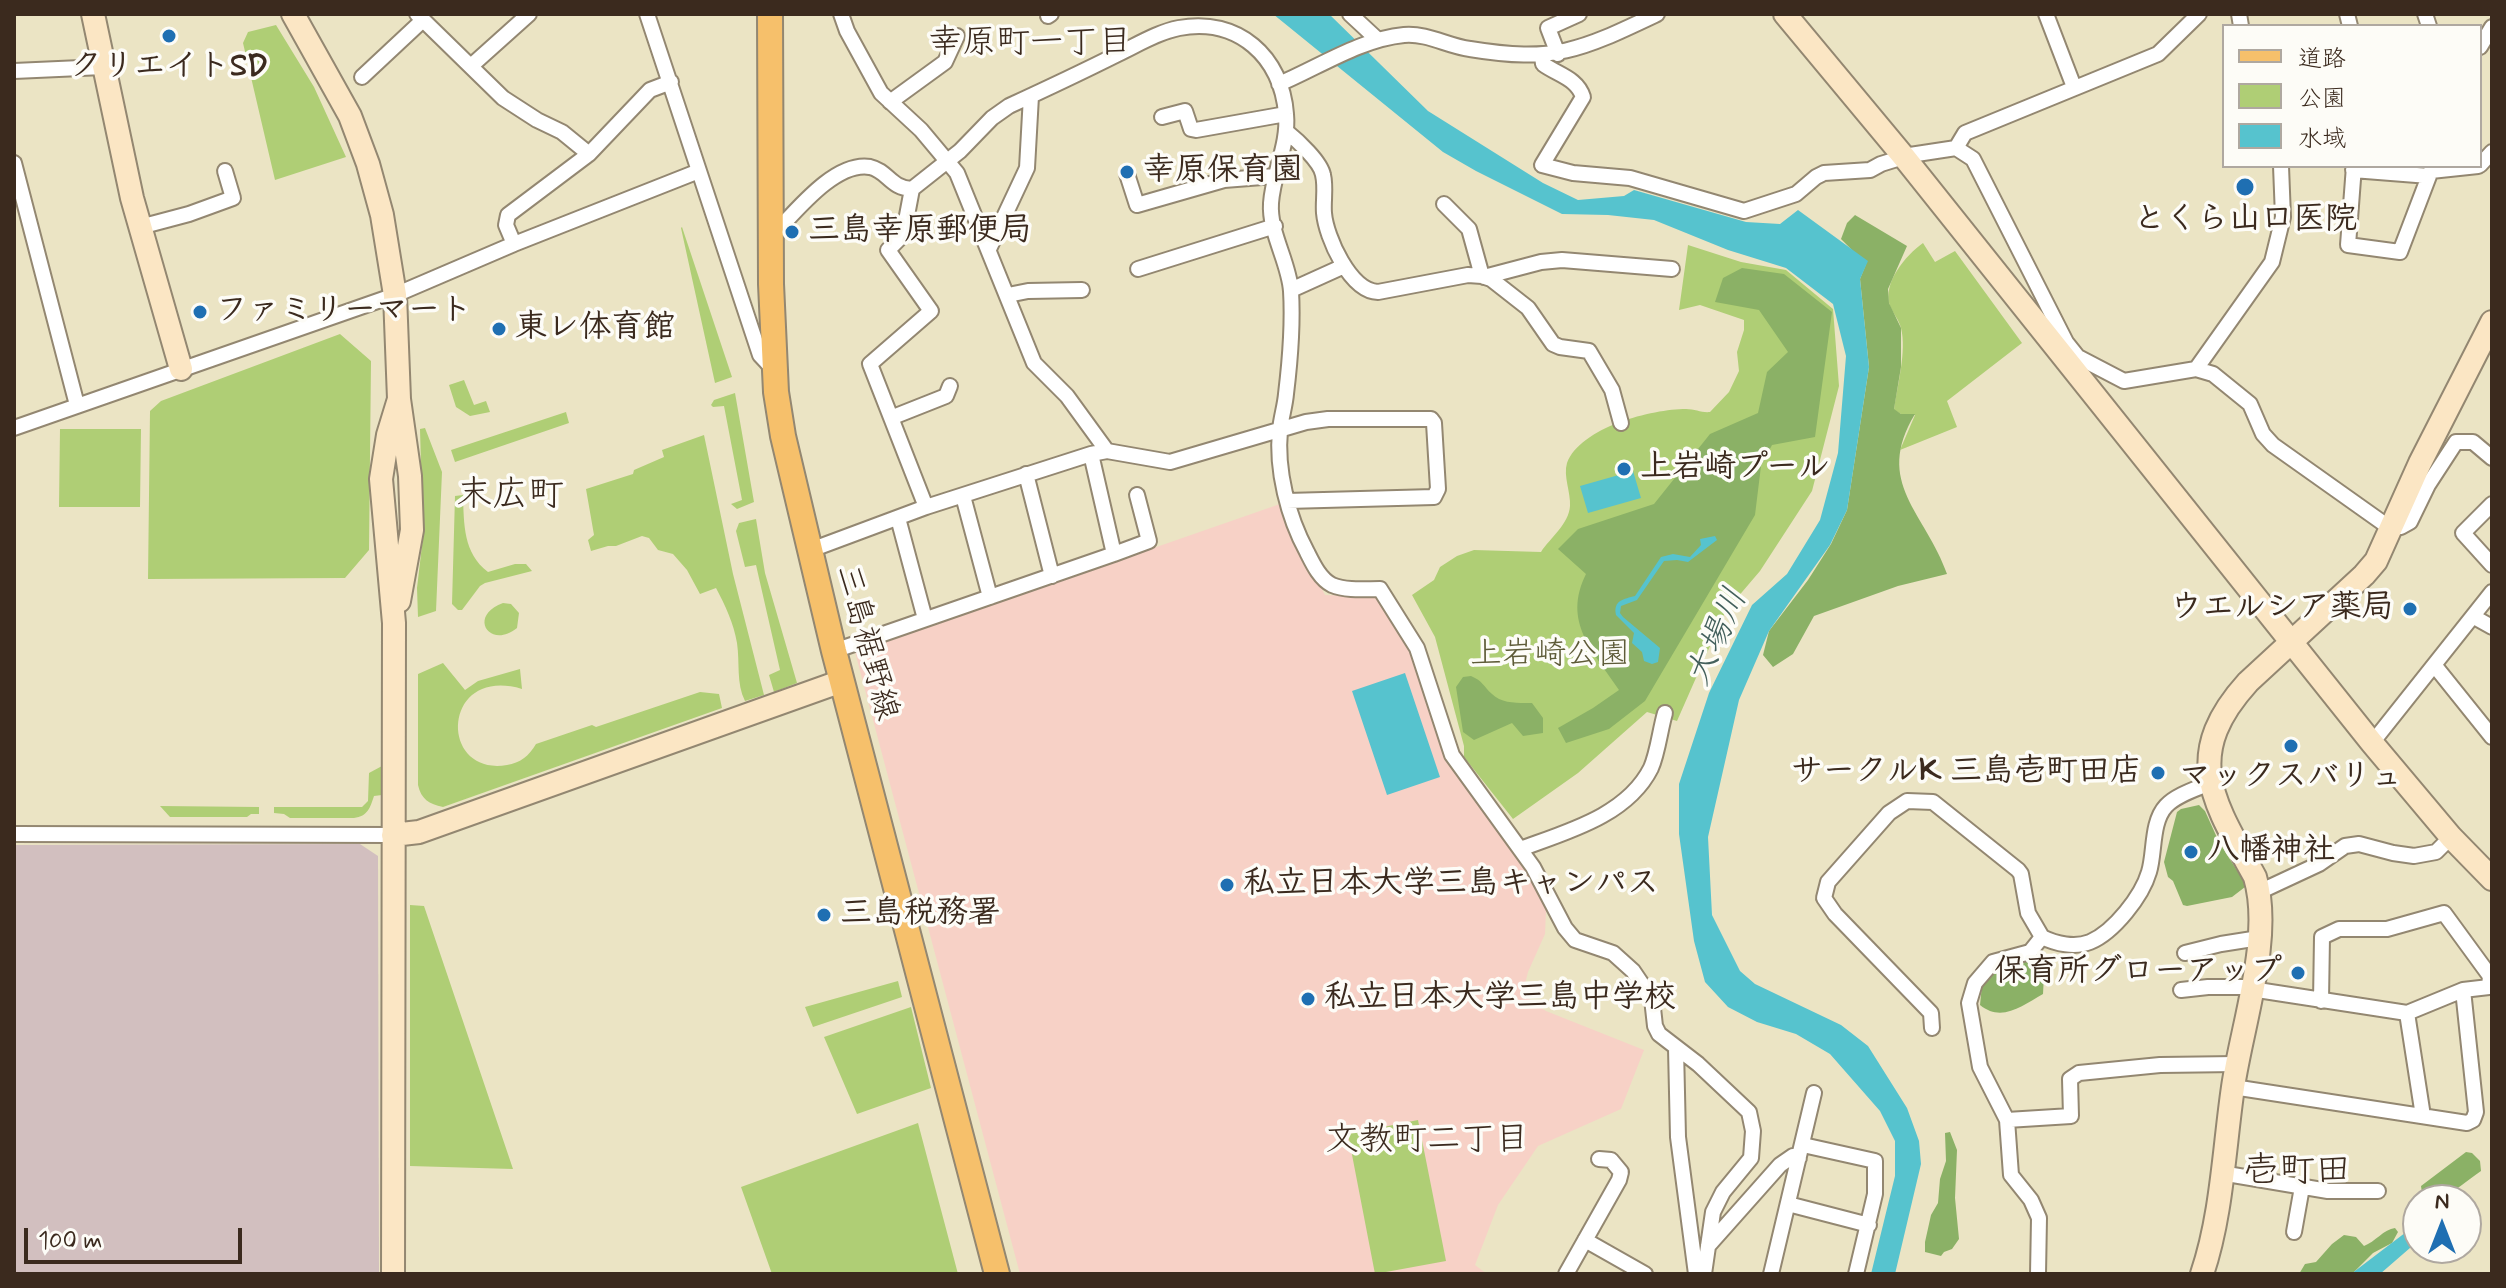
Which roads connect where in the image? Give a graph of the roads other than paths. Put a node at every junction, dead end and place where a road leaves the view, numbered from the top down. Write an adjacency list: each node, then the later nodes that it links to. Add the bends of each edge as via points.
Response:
1 (93, 14): 21 (street)
2 (293, 14): 58 (street, via 350,116 368,164)
3 (529, 14): 20 (street)
4 (647, 14): 24 (street)
5 (770, 14): 49 (main road, 三島裾野線)
6 (841, 14): 28 (street, via 875,85)
7 (1166, 14): 15 (street)
8 (1350, 14): 17 (street)
9 (1579, 14): 18 (street, via 1548,28)
10 (1657, 14): 18 (street)
11 (1785, 14): 34 (street)
12 (2046, 14): 26 (street)
13 (2199, 14): 26 (street, via 2158,54)
14 (420, 17): 20 (street); 23 (street)
15 (1176, 29): 25 (street, via 1241,36 1268,60); 27 (street)
16 (957, 36): 28 (street, via 945,62)
17 (1374, 41): 19 (street, via 1422,35 1462,48); 25 (street)
18 (1558, 54): 19 (street)
19 (1542, 56): 34 (street, via 1543,64 1577,83 1583,97 1542,165 1555,170 1630,178 1744,211 1796,194 1824,173 1870,170)
20 (471, 66): 33 (street, via 503,98)
21 (103, 67): 22 (street); 48 (street)
22 (14, 71)
23 (362, 77)
24 (671, 82): 33 (street, via 650,90); 41 (street)
25 (1279, 84): 29 (street)
26 (2074, 87): 32 (street, via 1965,133)
27 (1031, 96): 35 (street, via 992,118); 51 (street, via 1027,168)
28 (890, 102): 35 (street)
29 (1286, 114): 30 (street, via 1196,130 1185,111); 31 (street)
30 (1162, 117)
31 (1287, 132): 43 (street); 52 (street, via 1323,173 1324,217)
32 (1956, 148): 34 (street); 62 (street, via 1973,159 2078,357 2124,381)
33 (589, 154): 50 (street, via 508,215)
34 (1904, 157): 90 (street)
35 (948, 161): 45 (street); 51 (street)
36 (14, 163): 65 (street)
37 (2281, 168): 62 (street, via 2283,217 2272,262)
38 (2354, 168): 44 (street); 44 (street, via 2348,245 2400,252)
39 (2455, 168): 44 (street, via 2431,171)
40 (225, 171): 48 (street, via 233,198)
41 (699, 171): 50 (street); 63 (street, via 760,355)
42 (1127, 174): 43 (street, via 1137,205 1224,180)
43 (1275, 176): 47 (street)
44 (2429, 176)
45 (912, 189): 49 (street, via 897,187 873,168 847,170 828,180); 66 (street, via 905,226 888,250 931,311 870,364)
46 (1444, 204): 55 (street, via 1469,229)
47 (1275, 226): 53 (street); 57 (street)
48 (140, 227): 61 (street)
49 (771, 237): 63 (main road, 三島裾野線)
50 (514, 244): 58 (street)
51 (989, 249): 59 (street)
52 (1344, 266): 55 (street, via 1371,292); 57 (street)
53 (1138, 269)
54 (1672, 269): 55 (street, via 1562,260)
55 (1483, 276): 67 (street, via 1528,308 1553,344 1589,351 1612,390)
56 (1082, 290): 59 (street)
57 (1291, 290): 69 (street)
58 (395, 295): 61 (street); 99 (street, via 399,399 381,479 394,623)
59 (1008, 295): 71 (street, via 1034,363 1067,396)
60 (2492, 322): 80 (street)
61 (181, 369): 65 (street)
62 (2196, 369): 80 (street, via 2213,374 2250,404 2273,445)
63 (775, 371): 81 (main road, 三島裾野線)
64 (950, 386): 66 (street, via 946,396)
65 (77, 405): 68 (street)
66 (893, 417): 78 (street)
67 (1621, 423)
68 (14, 428)
69 (1280, 431): 71 (street, via 1170,462); 76 (street); 76 (street, via 1328,419 1431,419 1436,432 1434,497)
70 (2489, 448): 80 (street, via 2456,442 2410,522)
71 (1107, 451): 72 (street)
72 (1091, 454): 73 (street); 82 (street)
73 (1026, 474): 75 (street); 84 (street)
74 (1137, 495): 82 (street, via 1149,541)
75 (963, 496): 78 (street); 86 (street)
76 (1287, 501): 101 (street, via 1302,544 1330,584 1380,589 1417,648 1452,755)
77 (2492, 504): 83 (street, via 2463,533)
78 (926, 507): 79 (street)
79 (898, 518): 81 (street); 88 (street)
80 (2390, 528): 90 (street, via 2376,561)
81 (808, 551): 91 (main road, 三島裾野線)
82 (1114, 554): 84 (street)
83 (2492, 565)
84 (1052, 576): 86 (street)
85 (2492, 592): 87 (street)
86 (990, 597): 88 (street)
87 (2474, 617): 89 (street); 92 (street)
88 (925, 619): 91 (street)
89 (2492, 627)
90 (2292, 643): 96 (street); 97 (street, via 2248,682 2222,716 2209,752)
91 (834, 651): 93 (main road, 三島裾野線)
92 (2435, 666): 95 (street); 96 (street)
93 (842, 681): 99 (street, via 419,832); 131 (main road, 三島裾野線)
94 (1665, 713): 101 (street, via 1651,767 1630,796 1583,826)
95 (2492, 737)
96 (2372, 743): 100 (street)
97 (2210, 783): 103 (street); 104 (street, via 2165,807 2142,890 2120,917 2090,942 2069,945)
98 (14, 834): 99 (street)
99 (393, 835): 130 (street)
100 (2451, 837): 102 (street); 103 (street, via 2436,852 2414,856 2345,846)
101 (1520, 849): 113 (street, via 1575,940 1613,953 1642,982 1652,999 1657,1030)
102 (2492, 879)
103 (2259, 892): 105 (street)
104 (2042, 937): 112 (street, via 2028,913 2018,870 1933,802 1913,800 1899,806 1828,882 1824,898 1931,1013); 118 (street, via 2030,952 1993,962 1971,993 1980,1067)
105 (2259, 938): 106 (street); 107 (street)
106 (2185, 953)
107 (2251, 988): 108 (street); 110 (street); 114 (street)
108 (2181, 990)
109 (2463, 990): 110 (street, via 2489,987 2490,976 2444,913 2387,929 2339,929 2322,937); 111 (street); 117 (street, via 2475,1116 2467,1123)
110 (2321, 1001): 111 (street)
111 (2407, 1013): 117 (street)
112 (1932, 1028)
113 (1676, 1048): 128 (street, via 1737,1099 1753,1122 1751,1158 1713,1212); 134 (street, via 1678,1137)
114 (2237, 1064): 115 (street); 118 (street, via 2079,1073 2070,1079 2071,1116)
115 (2233, 1087): 117 (street); 121 (street)
116 (1814, 1093): 119 (street)
117 (2423, 1116)
118 (2007, 1120): 138 (street, via 2011,1175 2039,1218)
119 (1801, 1152): 124 (street); 125 (street, via 1875,1161); 128 (street, via 1780,1165)
120 (1599, 1159): 127 (street, via 1611,1160 1620,1176)
121 (2221, 1173): 122 (street); 139 (street)
122 (2302, 1187): 123 (street); 126 (street)
123 (2378, 1191)
124 (1788, 1204): 125 (street); 129 (street)
125 (1869, 1225): 137 (street)
126 (2294, 1232)
127 (1585, 1240): 132 (street); 133 (street)
128 (1708, 1246): 135 (street)
129 (1772, 1272): 136 (street)
130 (393, 1274)
131 (997, 1274)
132 (1566, 1274)
133 (1645, 1274)
134 (1696, 1274)
135 (1704, 1274)
136 (1788, 1274)
137 (1856, 1274)
138 (2038, 1274)
139 (2202, 1274)

